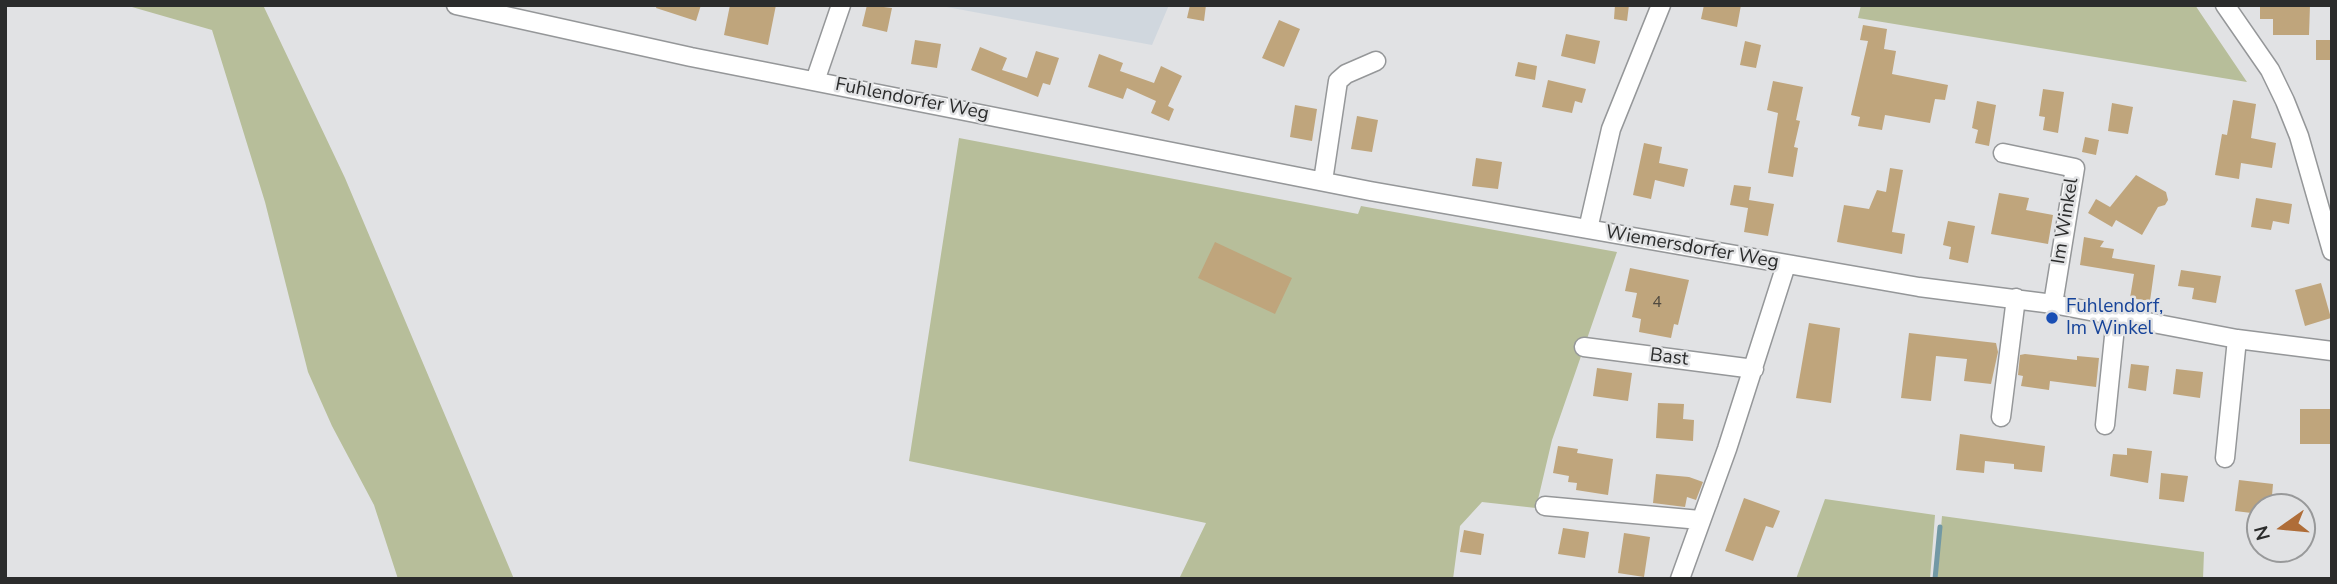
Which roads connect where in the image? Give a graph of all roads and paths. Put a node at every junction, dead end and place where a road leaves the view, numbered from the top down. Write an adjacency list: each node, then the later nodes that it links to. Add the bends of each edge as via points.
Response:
1 (456, 5): 6 (street, Fuhlendorfer Weg)
2 (841, 5): 6 (street)
3 (1661, 5): 10 (street, via 1611,129)
4 (2225, 5): 11 (street, via 2270,69 2285,101)
5 (1376, 61): 8 (street, via 1338,81)
6 (814, 81): 8 (street, Fuhlendorfer Weg)
7 (2003, 153): 14 (street, Im Winkel, via 2075,168)
8 (1323, 181): 9 (street, Fuhlendorfer Weg)
9 (1370, 191): 10 (street, Wiemersdorfer Weg)
10 (1588, 229): 12 (street, Wiemersdorfer Weg)
11 (2332, 251)
12 (1786, 265): 13 (street, Wiemersdorfer Weg); 19 (street)
13 (2015, 298): 14 (street, Wiemersdorfer Weg); 20 (street)
14 (2053, 304): 15 (street, Wiemersdorfer Weg)
15 (2116, 317): 16 (street, Wiemersdorfer Weg); 21 (street)
16 (2237, 339): 18 (street, Wiemersdorfer Weg); 22 (street)
17 (1584, 347): 19 (street, Bast)
18 (2332, 351)
19 (1754, 369): 24 (street)
20 (2001, 417)
21 (2105, 425)
22 (2225, 458)
23 (1545, 506): 24 (street)
24 (1700, 520): 25 (street)
25 (1679, 579)

